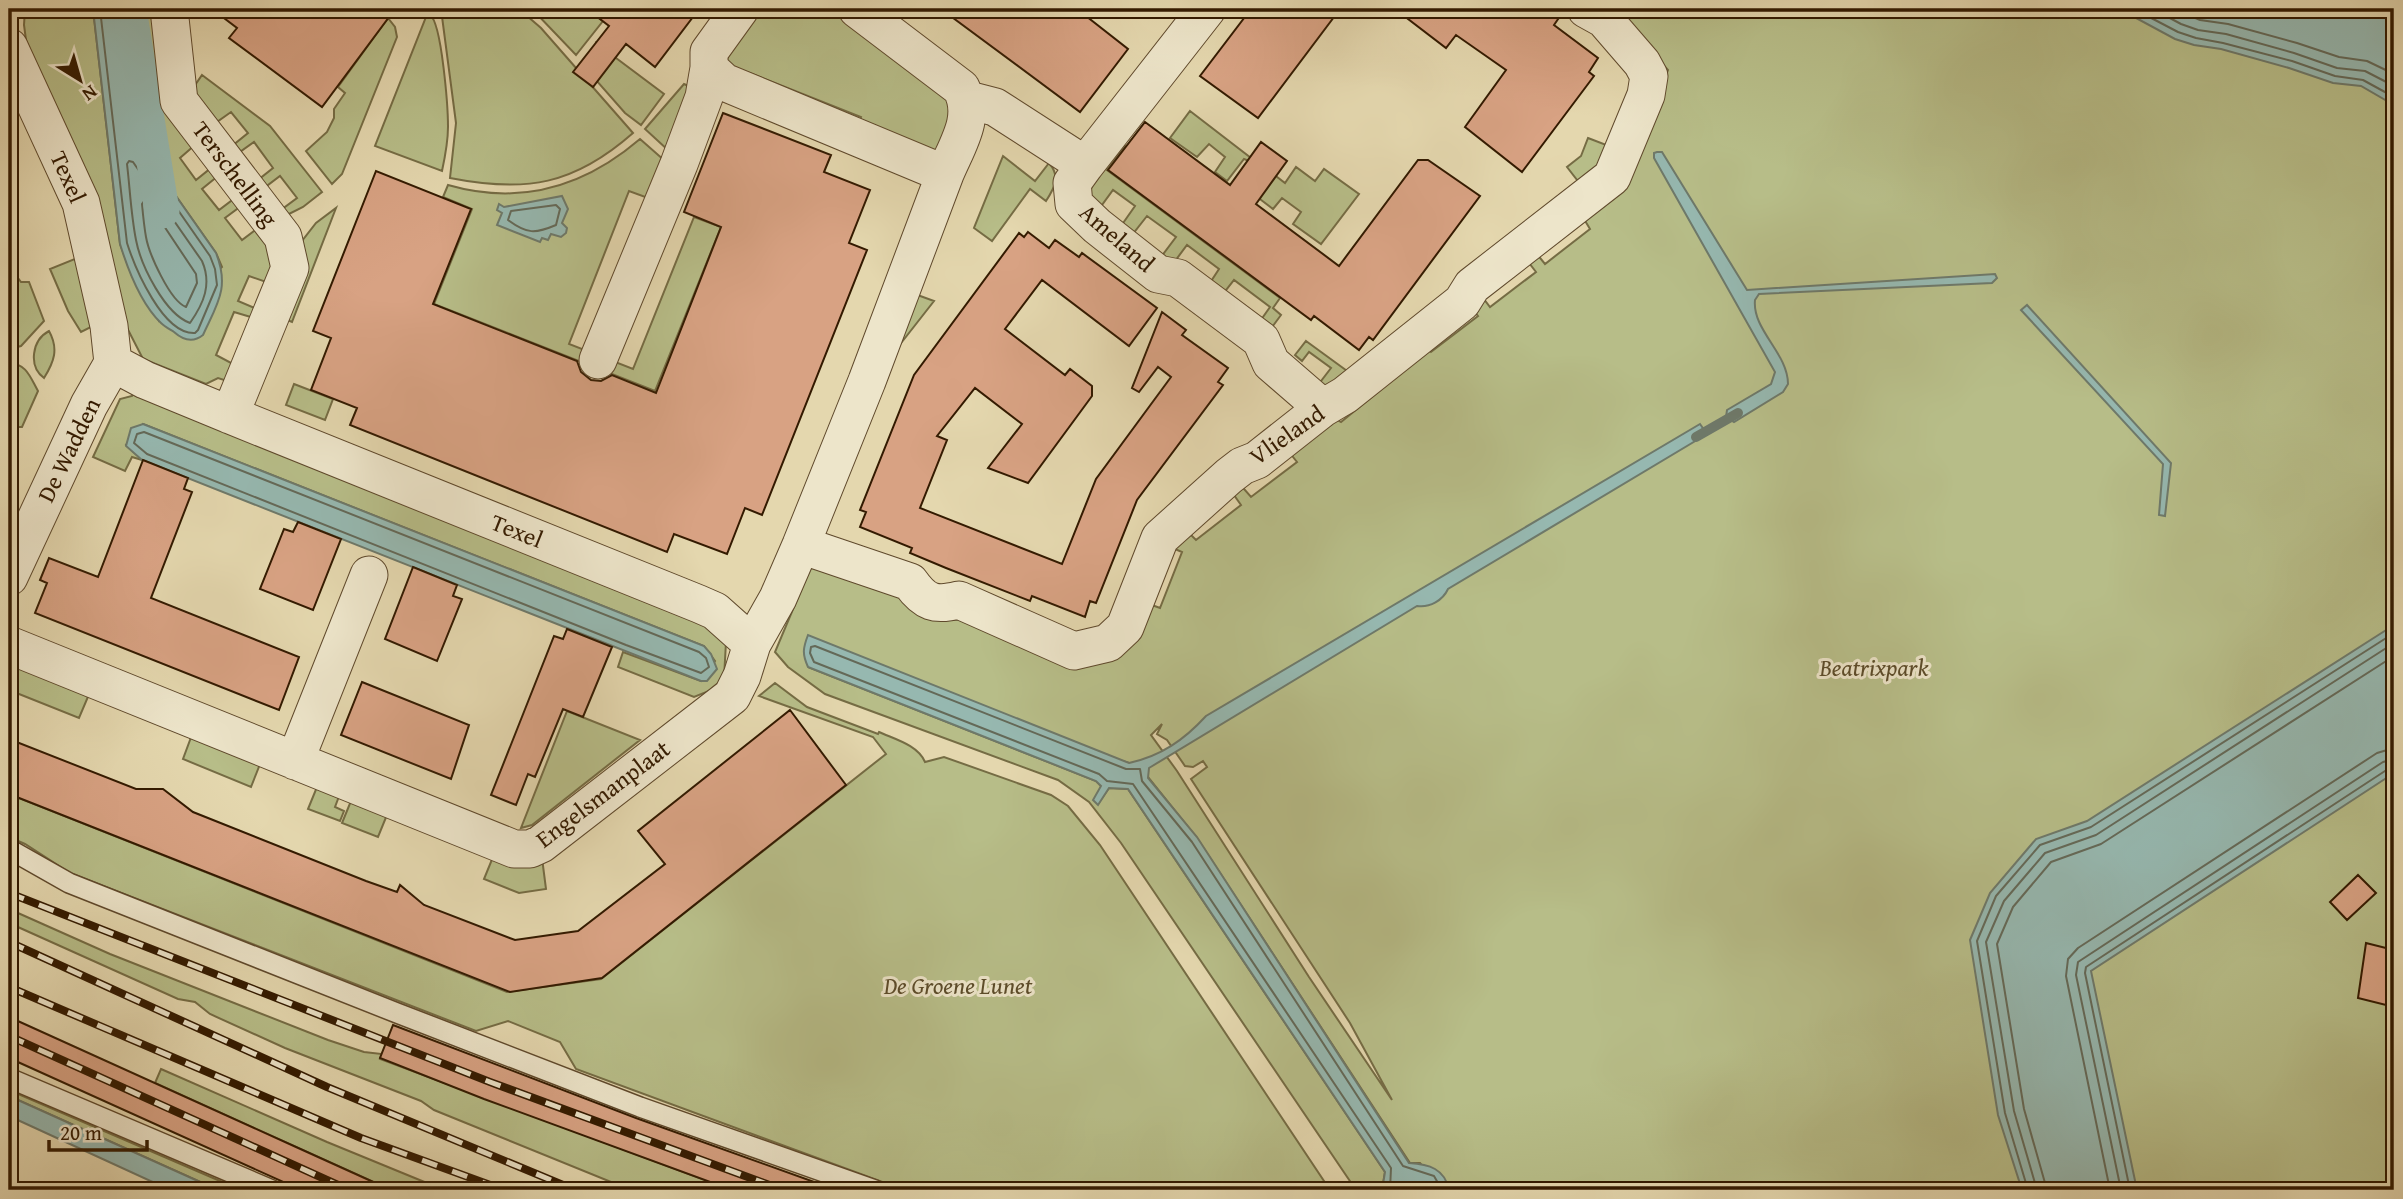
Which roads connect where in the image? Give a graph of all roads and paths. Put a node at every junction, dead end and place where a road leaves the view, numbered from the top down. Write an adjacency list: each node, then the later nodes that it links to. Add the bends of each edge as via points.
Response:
1 (169, 9): 14 (street, Terschelling, via 179,101 283,237 290,268)
2 (740, 9): 7 (street, via 709,52)
3 (857, 9): 8 (street, Ameland, via 961,88)
4 (1586, 9): 13 (street, Vlieland, via 1604,19 1649,76 1646,95 1612,177 1472,286 1462,302)
5 (1192, 14): 9 (street)
6 (9, 47): 12 (street, Texel, via 81,203)
7 (709, 68): 10 (street, via 724,82); 11 (street, via 704,97 679,164)
8 (968, 100): 9 (street, Ameland, via 995,107); 10 (street, via 968,117)
9 (1085, 165): 13 (street, Ameland, via 1072,183 1074,204 1158,274 1178,278 1261,340 1271,363)
10 (945, 174): 15 (street)
11 (598, 360)
12 (113, 363): 14 (street, Texel); 17 (street, De Wadden)
13 (1324, 408): 15 (street, Vlieland, via 1229,476 1160,538 1125,627 1108,643 1074,651 959,600 931,601 920,596 910,582)
14 (230, 415): 18 (street, Texel, via 715,611)
15 (801, 545): 18 (street)
16 (369, 575): 20 (street)
17 (9, 576)
18 (752, 644): 20 (street, Engelsmanplaat, via 732,696 530,849 514,849)
19 (9, 645): 20 (street, Engelsmanplaat)
20 (295, 761)
21 (9, 849): 24 (lane, via 69,883 397,1013 640,1107)
22 (9, 1078): 23 (lane)
23 (272, 1190)
24 (875, 1190)

